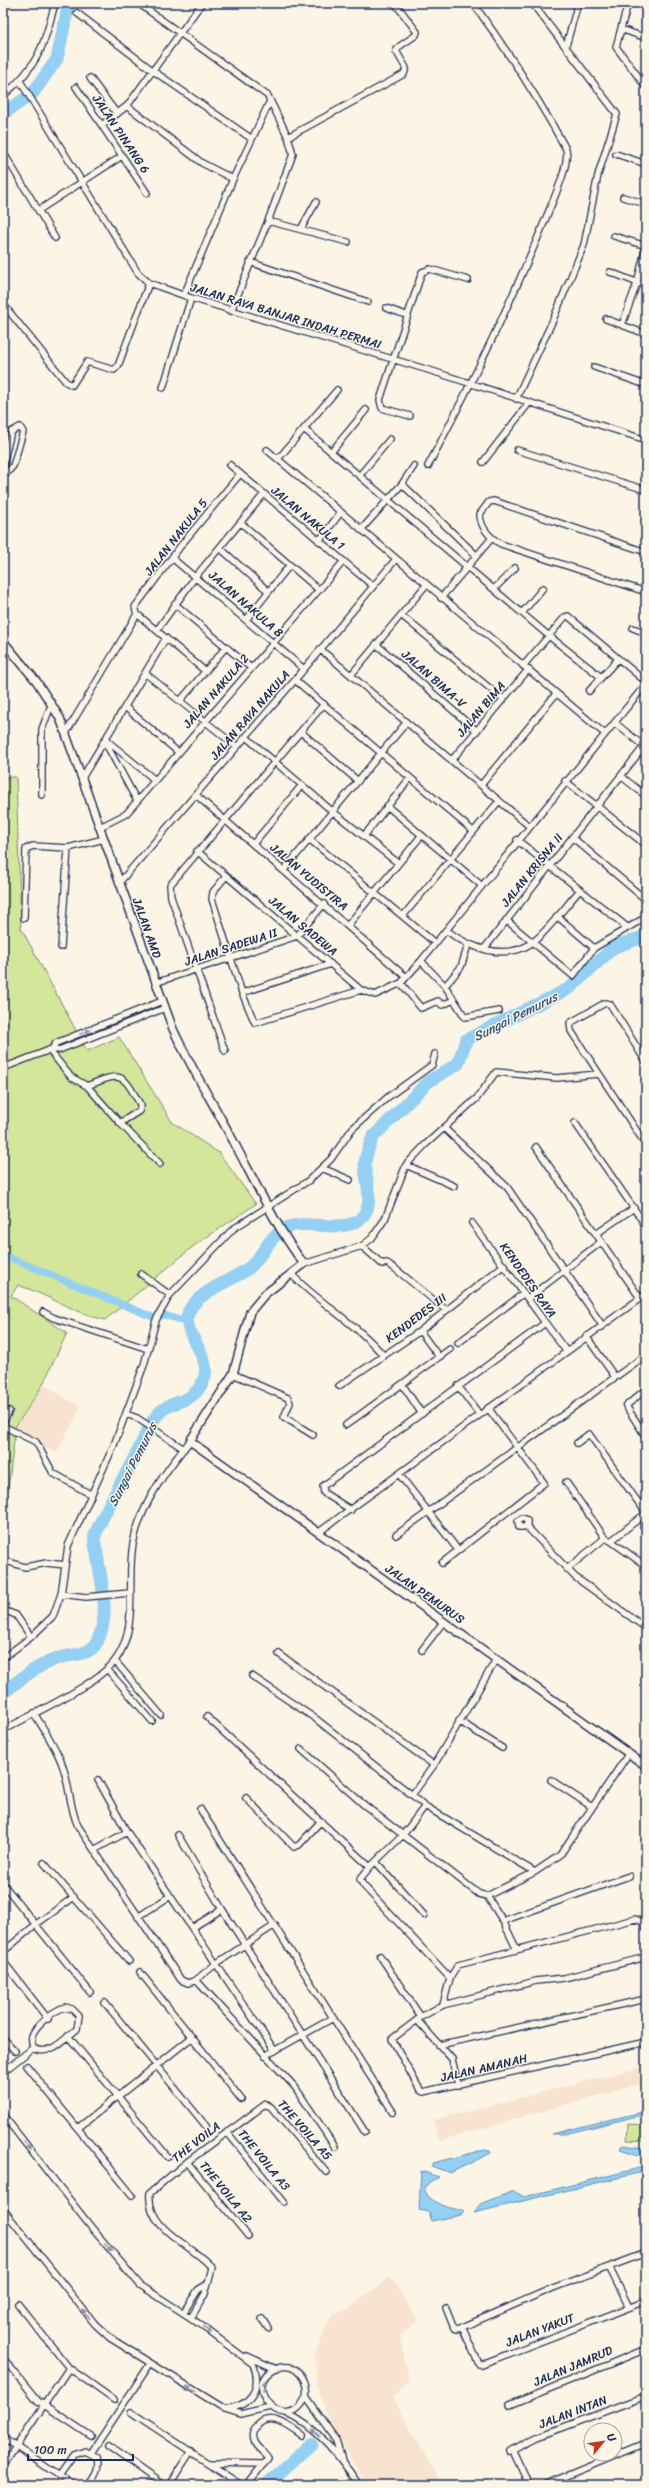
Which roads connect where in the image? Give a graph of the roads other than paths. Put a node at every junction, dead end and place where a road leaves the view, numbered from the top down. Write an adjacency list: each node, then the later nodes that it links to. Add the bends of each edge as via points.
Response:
1 (55, 3): 17 (street, via 46,38 32,66)
2 (138, 3): 12 (street)
3 (202, 3): 12 (street)
4 (395, 3): 25 (street, via 417,32 416,36 400,46 396,52 406,68 404,74)
5 (473, 3): 63 (street, via 511,55 567,152 555,196)
6 (532, 3): 9 (street)
7 (578, 3): 14 (street)
8 (628, 3): 11 (street)
9 (538, 6): 14 (street)
10 (77, 13): 15 (street)
11 (621, 29): 13 (street); 19 (street, via 616,44 618,50)
12 (179, 33): 15 (street); 21 (street, via 263,91)
13 (646, 38)
14 (566, 46): 66 (street, via 615,110 617,120 598,175 584,245)
15 (152, 70): 22 (street); 26 (street)
16 (90, 78): 23 (street)
17 (20, 81): 20 (street); 32 (street, JALAN RAYA BANJAR INDAH PERMAI)
18 (76, 87): 24 (street, JALAN PINANG 6)
19 (646, 87)
20 (3, 96)
21 (270, 101): 25 (street); 26 (street)
22 (127, 106): 23 (street); 31 (street, via 202,163)
23 (117, 114): 24 (street)
24 (102, 125): 29 (street, JALAN PINANG 6)
25 (288, 137): 38 (street, via 292,158)
26 (252, 138): 31 (street)
27 (3, 152): 37 (street)
28 (616, 154): 30 (street)
29 (122, 156): 32 (street); 33 (street, JALAN PINANG 6)
30 (646, 164)
31 (233, 179): 50 (street)
32 (82, 182): 37 (street); 47 (street, JALAN RAYA BANJAR INDAH PERMAI, via 138,272)
33 (147, 193)
34 (623, 196): 36 (street)
35 (316, 202): 39 (street)
36 (646, 204)
37 (39, 210): 41 (street)
38 (268, 221): 39 (street); 44 (street)
39 (301, 229): 42 (street)
40 (614, 236): 43 (street)
41 (54, 238)
42 (348, 242)
43 (646, 246): 48 (street)
44 (250, 262): 52 (street); 55 (street)
45 (610, 272): 48 (street)
46 (468, 280): 56 (street, via 424,269)
47 (149, 283): 50 (street, JALAN RAYA BANJAR INDAH PERMAI); 53 (street, via 118,366 114,370 87,362 72,385 66,382)
48 (637, 284): 49 (street); 58 (street)
49 (646, 286)
50 (184, 295): 51 (street, JALAN RAYA BANJAR INDAH PERMAI)
51 (191, 298): 55 (street, JALAN RAYA BANJAR INDAH PERMAI); 64 (street)
52 (368, 302)
53 (3, 304)
54 (386, 308): 56 (street)
55 (231, 311): 60 (street, JALAN RAYA BANJAR INDAH PERMAI)
56 (406, 315): 60 (street)
57 (606, 319): 58 (street)
58 (622, 325): 59 (street)
59 (646, 334)
60 (393, 360): 63 (street, JALAN RAYA BANJAR INDAH PERMAI); 69 (street, via 380,400 381,405 382,408)
61 (594, 368): 62 (street)
62 (646, 384)
63 (471, 385): 66 (street, JALAN RAYA BANJAR INDAH PERMAI); 80 (street)
64 (163, 388)
65 (337, 390): 70 (street)
66 (516, 399): 67 (street, JALAN RAYA BANJAR INDAH PERMAI)
67 (529, 403): 72 (street, JALAN RAYA BANJAR INDAH PERMAI); 77 (street)
68 (366, 410): 75 (street)
69 (410, 416)
70 (304, 428): 75 (street); 76 (street)
71 (390, 439): 83 (street)
72 (646, 440)
73 (267, 450): 76 (street)
74 (517, 450): 86 (street)
75 (332, 451): 83 (street)
76 (278, 459): 89 (street)
77 (484, 462)
78 (230, 465): 81 (street, JALAN NAKULA 1)
79 (414, 466): 85 (street)
80 (428, 466)
81 (240, 474): 87 (street, JALAN NAKULA 1); 97 (street, JALAN NAKULA 5)
82 (5, 475): 82 (street, via 4,460 12,432 20,427 23,432 18,451 13,466); 84 (street)
83 (360, 476): 88 (street)
84 (3, 482)
85 (402, 484): 88 (street); 96 (street)
86 (646, 490)
87 (264, 494): 90 (street); 93 (street, JALAN NAKULA 1)
88 (389, 499): 91 (street); 101 (street)
89 (341, 512): 91 (street); 93 (street)
90 (240, 523): 94 (street); 100 (street)
91 (361, 530): 98 (street)
92 (491, 539): 95 (street, via 480,517 489,502 494,500); 96 (street); 110 (street, via 541,559)
93 (319, 541): 99 (street, JALAN NAKULA 1)
94 (220, 548): 103 (street); 109 (street)
95 (646, 552)
96 (476, 555): 101 (street)
97 (172, 558): 103 (street, JALAN NAKULA 8); 114 (street, JALAN NAKULA 5, via 135,608)
98 (396, 559): 104 (street); 105 (street, JALAN RAYA NAKULA)
99 (343, 562): 105 (street, JALAN NAKULA 1); 108 (street, JALAN NAKULA 2)
100 (289, 566): 108 (street); 109 (street)
101 (467, 566): 107 (street); 111 (street)
102 (515, 568): 107 (street)
103 (196, 576): 112 (street); 116 (street, JALAN NAKULA 8)
104 (426, 585): 111 (street); 115 (street)
105 (373, 586): 126 (street, JALAN RAYA NAKULA)
106 (544, 588): 113 (street)
107 (494, 589): 113 (street)
108 (319, 590): 123 (street, JALAN NAKULA 2)
109 (268, 591): 116 (street)
110 (646, 592)
111 (441, 598): 129 (street)
112 (175, 604): 118 (street); 125 (street)
113 (522, 613): 120 (street)
114 (138, 614): 118 (street); 149 (street)
115 (401, 615): 124 (street); 139 (street)
116 (246, 620): 123 (street, JALAN NAKULA 8)
117 (633, 628): 119 (street)
118 (157, 630): 121 (street)
119 (646, 632)
120 (549, 636): 127 (street, JALAN BIMA, via 568,616); 129 (street, JALAN BIMA); 134 (street)
121 (166, 638): 131 (street); 132 (street)
122 (3, 641): 141 (street, JALAN AMD)
123 (274, 642): 128 (street, JALAN NAKULA 2); 130 (street, JALAN NAKULA 8)
124 (376, 644): 133 (street); 147 (street, JALAN BIMA-V)
125 (226, 647): 128 (street); 131 (street)
126 (320, 649): 130 (street, JALAN RAYA NAKULA); 133 (street)
127 (618, 659): 134 (street); 136 (street)
128 (251, 668): 144 (street, JALAN NAKULA 2)
129 (525, 668): 138 (street); 139 (street, JALAN BIMA)
130 (304, 669): 135 (street, JALAN RAYA NAKULA)
131 (205, 671): 140 (street)
132 (145, 673): 140 (street); 143 (street)
133 (351, 675): 145 (street)
134 (601, 677): 137 (street)
135 (296, 680): 142 (street); 151 (street, JALAN RAYA NAKULA)
136 (646, 683): 146 (street)
137 (589, 691)
138 (556, 694): 150 (street); 166 (street)
139 (503, 700): 147 (street, JALAN BIMA)
140 (180, 701): 144 (street)
141 (52, 703): 149 (street, JALAN AMD); 167 (street, via 42,729)
142 (324, 704): 148 (street); 156 (street)
143 (125, 707): 152 (street); 155 (street)
144 (205, 720): 154 (street); 155 (street, JALAN NAKULA 2)
145 (406, 723): 156 (street); 158 (street)
146 (615, 723): 150 (street); 153 (street)
147 (477, 731): 158 (street, JALAN BIMA)
148 (301, 732): 157 (street); 163 (street)
149 (66, 733): 160 (street, JALAN AMD)
150 (605, 734): 164 (street)
151 (246, 737): 154 (street, JALAN RAYA NAKULA); 157 (street)
152 (105, 741): 160 (street); 162 (street); 170 (street)
153 (645, 746): 159 (street, JALAN KRISNA II)
154 (237, 747): 168 (street, JALAN RAYA NAKULA)
155 (178, 752): 162 (street, JALAN NAKULA 2)
156 (381, 753): 161 (street); 163 (street)
157 (276, 761): 165 (street); 175 (street)
158 (451, 761): 166 (street)
159 (621, 776): 169 (street); 173 (street, JALAN KRISNA II)
160 (82, 778): 176 (street, JALAN AMD)
161 (410, 778): 172 (street); 178 (street)
162 (155, 780): 170 (street, JALAN NAKULA 2)
163 (358, 781): 174 (street)
164 (566, 781): 173 (street); 177 (street)
165 (302, 784): 174 (street); 185 (street)
166 (481, 785): 171 (street)
167 (42, 795)
168 (196, 795): 175 (street, JALAN YUDISTIRA); 194 (street, JALAN RAYA NAKULA)
169 (646, 796)
170 (138, 801): 176 (street, JALAN NAKULA 2, via 121,817)
171 (499, 801): 177 (street); 178 (street)
172 (387, 806): 179 (street); 180 (street)
173 (598, 806): 181 (street, JALAN KRISNA II); 186 (street)
174 (332, 811): 179 (street); 183 (street)
175 (225, 820): 185 (street, JALAN YUDISTIRA); 188 (street)
176 (100, 826): 182 (street, JALAN AMD)
177 (528, 826): 184 (street)
178 (473, 830): 189 (street)
179 (364, 836): 190 (street)
180 (421, 836): 189 (street); 190 (street)
181 (572, 837): 191 (street, JALAN KRISNA II); 198 (street)
182 (104, 839): 187 (street); 194 (street, JALAN AMD)
183 (309, 839): 192 (street); 197 (street)
184 (517, 840): 191 (street); 195 (street)
185 (253, 844): 192 (street, JALAN YUDISTIRA)
186 (646, 845)
187 (68, 848): 203 (street, via 33,846 26,849); 212 (street)
188 (197, 851): 193 (street, JALAN SADEWA); 218 (street, via 173,879 169,890)
189 (450, 859): 195 (street); 200 (street)
190 (398, 864): 197 (street)
191 (550, 865): 196 (street); 204 (street, JALAN KRISNA II)
192 (284, 870): 199 (street, JALAN YUDISTIRA)
193 (226, 876): 208 (street, JALAN SADEWA); 215 (street, via 212,896)
194 (120, 883): 221 (street, JALAN AMD)
195 (481, 885): 207 (street)
196 (580, 890): 201 (street); 206 (street)
197 (374, 893): 200 (street); 205 (street)
198 (646, 900)
199 (324, 904): 205 (street, JALAN YUDISTIRA); 208 (street)
200 (403, 916): 210 (street)
201 (557, 916): 209 (street); 213 (street)
202 (646, 917): 206 (street)
203 (24, 918)
204 (506, 920): 209 (street); 214 (street, JALAN KRISNA II)
205 (348, 924): 219 (street, JALAN YUDISTIRA)
206 (627, 927): 213 (street)
207 (446, 930): 210 (street); 211 (street)
208 (297, 936): 215 (street, JALAN SADEWA II); 217 (street, JALAN SADEWA)
209 (533, 942): 213 (street, via 572,976); 214 (street, via 507,953)
210 (435, 943): 216 (street)
211 (468, 945): 214 (street); 222 (street, via 461,967)
212 (61, 947)
213 (594, 948)
214 (484, 949)
215 (231, 959): 218 (street, JALAN SADEWA II); 224 (street)
216 (421, 960): 219 (street); 222 (street)
217 (331, 964): 223 (street, JALAN SADEWA); 224 (street)
218 (197, 969): 221 (street, JALAN SADEWA II); 229 (street)
219 (406, 977): 220 (street)
220 (401, 982): 223 (street, via 375,995); 225 (street, via 421,1008 438,1001 442,1005)
221 (155, 983): 226 (street, JALAN AMD)
222 (445, 986): 225 (street)
223 (362, 990): 224 (street, via 255,1023)
224 (242, 993)
225 (454, 1000): 227 (street, via 465,1017)
226 (164, 1004): 228 (street, via 59,1050); 245 (street, JALAN AMD, via 190,1064)
227 (499, 1011)
228 (50, 1050): 232 (street); 234 (street, via 71,1076)
229 (225, 1050)
230 (435, 1054): 242 (street, via 432,1065 383,1101 352,1129)
231 (646, 1062): 233 (street, via 610,1004 605,1003 569,1024)
232 (3, 1068)
233 (598, 1074): 237 (street, via 557,1078 496,1072 477,1098); 238 (street)
234 (87, 1086): 235 (street); 235 (street, via 117,1076 124,1079 141,1106 139,1111)
235 (120, 1123): 240 (street)
236 (575, 1123): 246 (street)
237 (444, 1128): 241 (street); 254 (street, via 503,1182)
238 (646, 1145)
239 (536, 1147): 249 (street)
240 (160, 1164)
241 (406, 1165): 244 (street); 251 (street, via 382,1225)
242 (322, 1168): 243 (street); 245 (street, via 308,1182)
243 (350, 1180)
244 (454, 1186)
245 (267, 1208): 252 (street, JALAN AMD, via 286,1241); 258 (street, via 229,1232)
246 (634, 1208): 248 (street); 249 (street)
247 (472, 1223): 253 (street, KENDEDES RAYA)
248 (646, 1226)
249 (596, 1234): 250 (street)
250 (601, 1242): 254 (street); 260 (street)
251 (362, 1246): 252 (street); 261 (street, via 382,1264 387,1263 393,1267)
252 (304, 1264): 256 (street)
253 (504, 1265): 259 (street, KENDEDES RAYA); 261 (street, KENDEDES III)
254 (564, 1270): 259 (street); 264 (street)
255 (141, 1274): 258 (street)
256 (291, 1274): 272 (street, via 314,1296 322,1299 362,1332); 274 (street, via 265,1294 250,1312)
257 (646, 1294): 260 (street)
258 (170, 1295): 268 (street, via 156,1320)
259 (526, 1295): 263 (street, KENDEDES RAYA); 267 (street)
260 (640, 1298): 264 (street)
261 (446, 1310): 265 (street, KENDEDES III)
262 (43, 1312): 268 (street, via 54,1318)
263 (545, 1323): 270 (street, KENDEDES RAYA); 278 (street)
264 (602, 1325): 266 (street)
265 (420, 1331): 272 (street, KENDEDES III); 273 (street)
266 (586, 1336): 270 (street); 275 (street)
267 (458, 1342)
268 (148, 1349): 282 (street)
269 (450, 1349): 273 (street)
270 (566, 1350): 280 (street)
271 (646, 1354): 275 (street)
272 (384, 1356): 277 (street, KENDEDES III)
273 (439, 1357): 276 (street)
274 (233, 1374): 287 (street, via 288,1398 290,1403 284,1417); 289 (street)
275 (615, 1377): 291 (street)
276 (402, 1384): 283 (street); 286 (street)
277 (339, 1386)
278 (458, 1386): 283 (street); 284 (street)
279 (646, 1389): 288 (street, via 626,1406)
280 (488, 1408): 284 (street); 291 (street)
281 (9, 1412): 285 (street)
282 (126, 1414): 292 (street, via 137,1418); 295 (street)
283 (422, 1414): 296 (street, via 323,1486 324,1493)
284 (479, 1414): 293 (street)
285 (3, 1424): 295 (street, via 36,1442 54,1473)
286 (346, 1425)
287 (313, 1435)
288 (646, 1437)
289 (190, 1441): 292 (street); 302 (street, JALAN PEMURUS)
290 (577, 1443): 298 (street, via 589,1434)
291 (517, 1446): 297 (street); 305 (street, via 544,1484)
292 (184, 1449): 311 (street, via 162,1478 137,1528 132,1544)
293 (399, 1474): 296 (street); 297 (street)
294 (566, 1482): 304 (street)
295 (90, 1494): 308 (street, via 68,1546)
296 (351, 1510): 302 (street)
297 (428, 1512): 303 (street); 305 (street)
298 (646, 1513): 304 (street)
299 (646, 1522): 301 (street, via 643,1526)
300 (527, 1527): 310 (street)
301 (646, 1530)
302 (319, 1532): 314 (street, JALAN PEMURUS)
303 (396, 1535)
304 (608, 1540): 309 (street); 310 (street)
305 (458, 1550): 307 (street)
306 (3, 1560): 308 (street, via 25,1567 47,1563)
307 (442, 1563)
308 (65, 1565): 312 (street)
309 (646, 1566)
310 (567, 1569): 315 (street)
311 (130, 1593): 312 (street, via 100,1596); 321 (street, via 126,1637)
312 (61, 1594): 316 (street, via 53,1616)
313 (3, 1610): 316 (street, via 16,1615)
314 (444, 1621): 317 (street); 320 (street, JALAN PEMURUS)
315 (646, 1628)
316 (31, 1637): 319 (street)
317 (422, 1650)
318 (279, 1654): 333 (street)
319 (3, 1658)
320 (497, 1658): 328 (street); 332 (street, JALAN PEMURUS)
321 (115, 1661): 322 (street); 325 (street)
322 (107, 1669): 324 (street); 327 (street)
323 (252, 1676): 337 (street, via 316,1719)
324 (34, 1713): 329 (street); 346 (street, via 58,1755 64,1769 72,1812)
325 (161, 1714)
326 (207, 1717): 342 (street)
327 (152, 1721)
328 (459, 1721): 330 (street); 333 (street)
329 (3, 1730)
330 (502, 1748)
331 (301, 1749): 345 (street, via 363,1804)
332 (629, 1752): 334 (street, JALAN PEMURUS); 340 (street)
333 (434, 1765): 337 (street)
334 (646, 1765)
335 (98, 1780): 343 (street)
336 (551, 1780): 340 (street)
337 (412, 1795): 339 (street)
338 (246, 1798): 342 (street, via 294,1846 299,1845)
339 (425, 1806): 345 (street); 350 (street)
340 (592, 1807): 350 (street, via 560,1855)
341 (200, 1809): 361 (street)
342 (321, 1821): 349 (street)
343 (127, 1832): 346 (street); 353 (street)
344 (178, 1834): 356 (street)
345 (403, 1835): 347 (street); 354 (street, via 479,1894)
346 (94, 1850): 358 (street)
347 (376, 1862): 349 (street); 357 (street)
348 (44, 1863): 355 (street)
349 (370, 1867): 373 (street, via 360,1879 363,1885)
350 (534, 1872): 354 (street)
351 (629, 1876): 359 (street)
352 (3, 1884): 360 (street)
353 (170, 1896): 358 (street); 362 (street)
354 (487, 1896): 359 (street)
355 (74, 1897): 360 (street); 370 (street)
356 (222, 1909): 362 (street); 364 (street)
357 (424, 1915)
358 (138, 1917): 374 (street, via 181,1980 188,1983)
359 (503, 1921): 365 (street)
360 (35, 1925): 366 (street); 375 (street)
361 (275, 1925): 364 (street); 380 (street)
362 (192, 1928): 371 (street)
363 (646, 1930): 365 (street, via 641,1921 635,1919)
364 (245, 1943): 371 (street); 383 (street)
365 (518, 1950): 373 (street, via 458,1965)
366 (3, 1952)
367 (380, 1956): 381 (street)
368 (646, 1957): 378 (street, JALAN AMANAH)
369 (3, 1961): 379 (street)
370 (129, 1961)
371 (217, 1963): 374 (street); 390 (street)
372 (140, 1972): 385 (street)
373 (450, 1978): 378 (street)
374 (196, 1980): 391 (street)
375 (90, 1992)
376 (646, 1999): 387 (street)
377 (105, 2003): 393 (street)
378 (443, 2005): 381 (street, JALAN AMANAH)
379 (48, 2018): 382 (street, via 60,2008 72,2009 79,2016 79,2025); 388 (street, via 32,2035)
380 (333, 2018): 383 (street); 399 (street)
381 (419, 2018): 387 (street); 395 (street, JALAN AMANAH, via 392,2039 420,2090 426,2092)
382 (68, 2036): 388 (street, via 46,2052); 396 (street)
383 (303, 2036): 390 (street); 404 (street)
384 (3, 2038): 389 (street)
385 (191, 2038): 393 (street); 397 (street)
386 (646, 2042): 395 (street, JALAN AMANAH)
387 (439, 2045): 395 (street, via 453,2062)
388 (33, 2048): 394 (street)
389 (15, 2051)
390 (275, 2051): 391 (street)
391 (265, 2056): 405 (street, via 299,2093)
392 (27, 2066): 402 (street)
393 (156, 2066): 396 (street); 401 (street)
394 (3, 2072)
395 (458, 2085)
396 (117, 2097): 402 (street); 406 (street)
397 (240, 2099)
398 (266, 2104): 403 (street, THE VOILA); 408 (street, THE VOILA A5, via 271,2106)
399 (393, 2112)
400 (3, 2115): 420 (street, one-way to 420, via 140,2285)
401 (206, 2126)
402 (78, 2128): 409 (street)
403 (227, 2132): 407 (street, THE VOILA); 410 (street, THE VOILA A3)
404 (365, 2132)
405 (335, 2147)
406 (168, 2157)
407 (187, 2162): 412 (street, THE VOILA A2); 415 (street, THE VOILA, via 150,2193 151,2204 159,2221 170,2234 212,2268 213,2272)
408 (326, 2172)
409 (132, 2195)
410 (284, 2202)
411 (3, 2209): 428 (street, one-way to 411, via 110,2338 95,2324)
412 (248, 2236)
413 (646, 2253): 414 (street)
414 (609, 2267): 418 (street); 423 (street)
415 (206, 2285): 420 (street, via 198,2290); 421 (street, via 205,2294)
416 (646, 2301): 418 (street, JALAN YAKUT)
417 (18, 2304): 429 (street)
418 (629, 2307): 423 (street, JALAN YAKUT, via 482,2364 477,2362)
419 (446, 2308): 423 (street, via 454,2328)
420 (183, 2313): 421 (street)
421 (191, 2318): 426 (street, one-way to 426)
422 (262, 2319): 424 (street)
423 (462, 2327)
424 (268, 2328)
425 (646, 2349): 435 (street, JALAN JAMRUD)
426 (242, 2355): 430 (street); 437 (street, via 253,2364 257,2375 254,2394 240,2406)
427 (3, 2358): 434 (street)
428 (150, 2364): 437 (street, one-way to 428); 447 (street)
429 (69, 2368): 433 (street); 434 (street)
430 (276, 2369): 432 (street, via 290,2368 303,2376 308,2390); 436 (street, one-way to 430, via 263,2394 263,2386 268,2375)
431 (646, 2396): 460 (street, JALAN INTAN, via 544,2434 510,2450)
432 (306, 2397): 439 (street, via 300,2406); 448 (street, via 335,2438)
433 (114, 2400)
434 (44, 2405): 441 (street); 445 (street)
435 (510, 2405)
436 (270, 2406): 437 (street, via 241,2414); 439 (street)
437 (225, 2409)
438 (131, 2412): 446 (street)
439 (286, 2413): 448 (street, one-way to 439, via 307,2424)
440 (302, 2435): 450 (street, via 290,2426 266,2418 253,2431 255,2444 268,2458)
441 (91, 2436)
442 (3, 2438): 445 (street)
443 (646, 2443): 461 (street)
444 (108, 2446): 455 (street)
445 (16, 2447): 451 (street); 452 (street)
446 (191, 2451): 449 (street); 456 (street)
447 (91, 2453): 452 (street, via 85,2451 74,2455); 454 (street, via 97,2457 99,2464)
448 (342, 2460): 459 (street)
449 (209, 2463): 450 (street); 457 (street)
450 (264, 2464): 458 (street)
451 (3, 2466)
452 (59, 2476): 453 (street)
453 (73, 2485)
454 (88, 2485)
455 (163, 2485)
456 (169, 2485)
457 (241, 2485)
458 (248, 2485)
459 (359, 2485)
460 (529, 2485)
461 (544, 2485)

